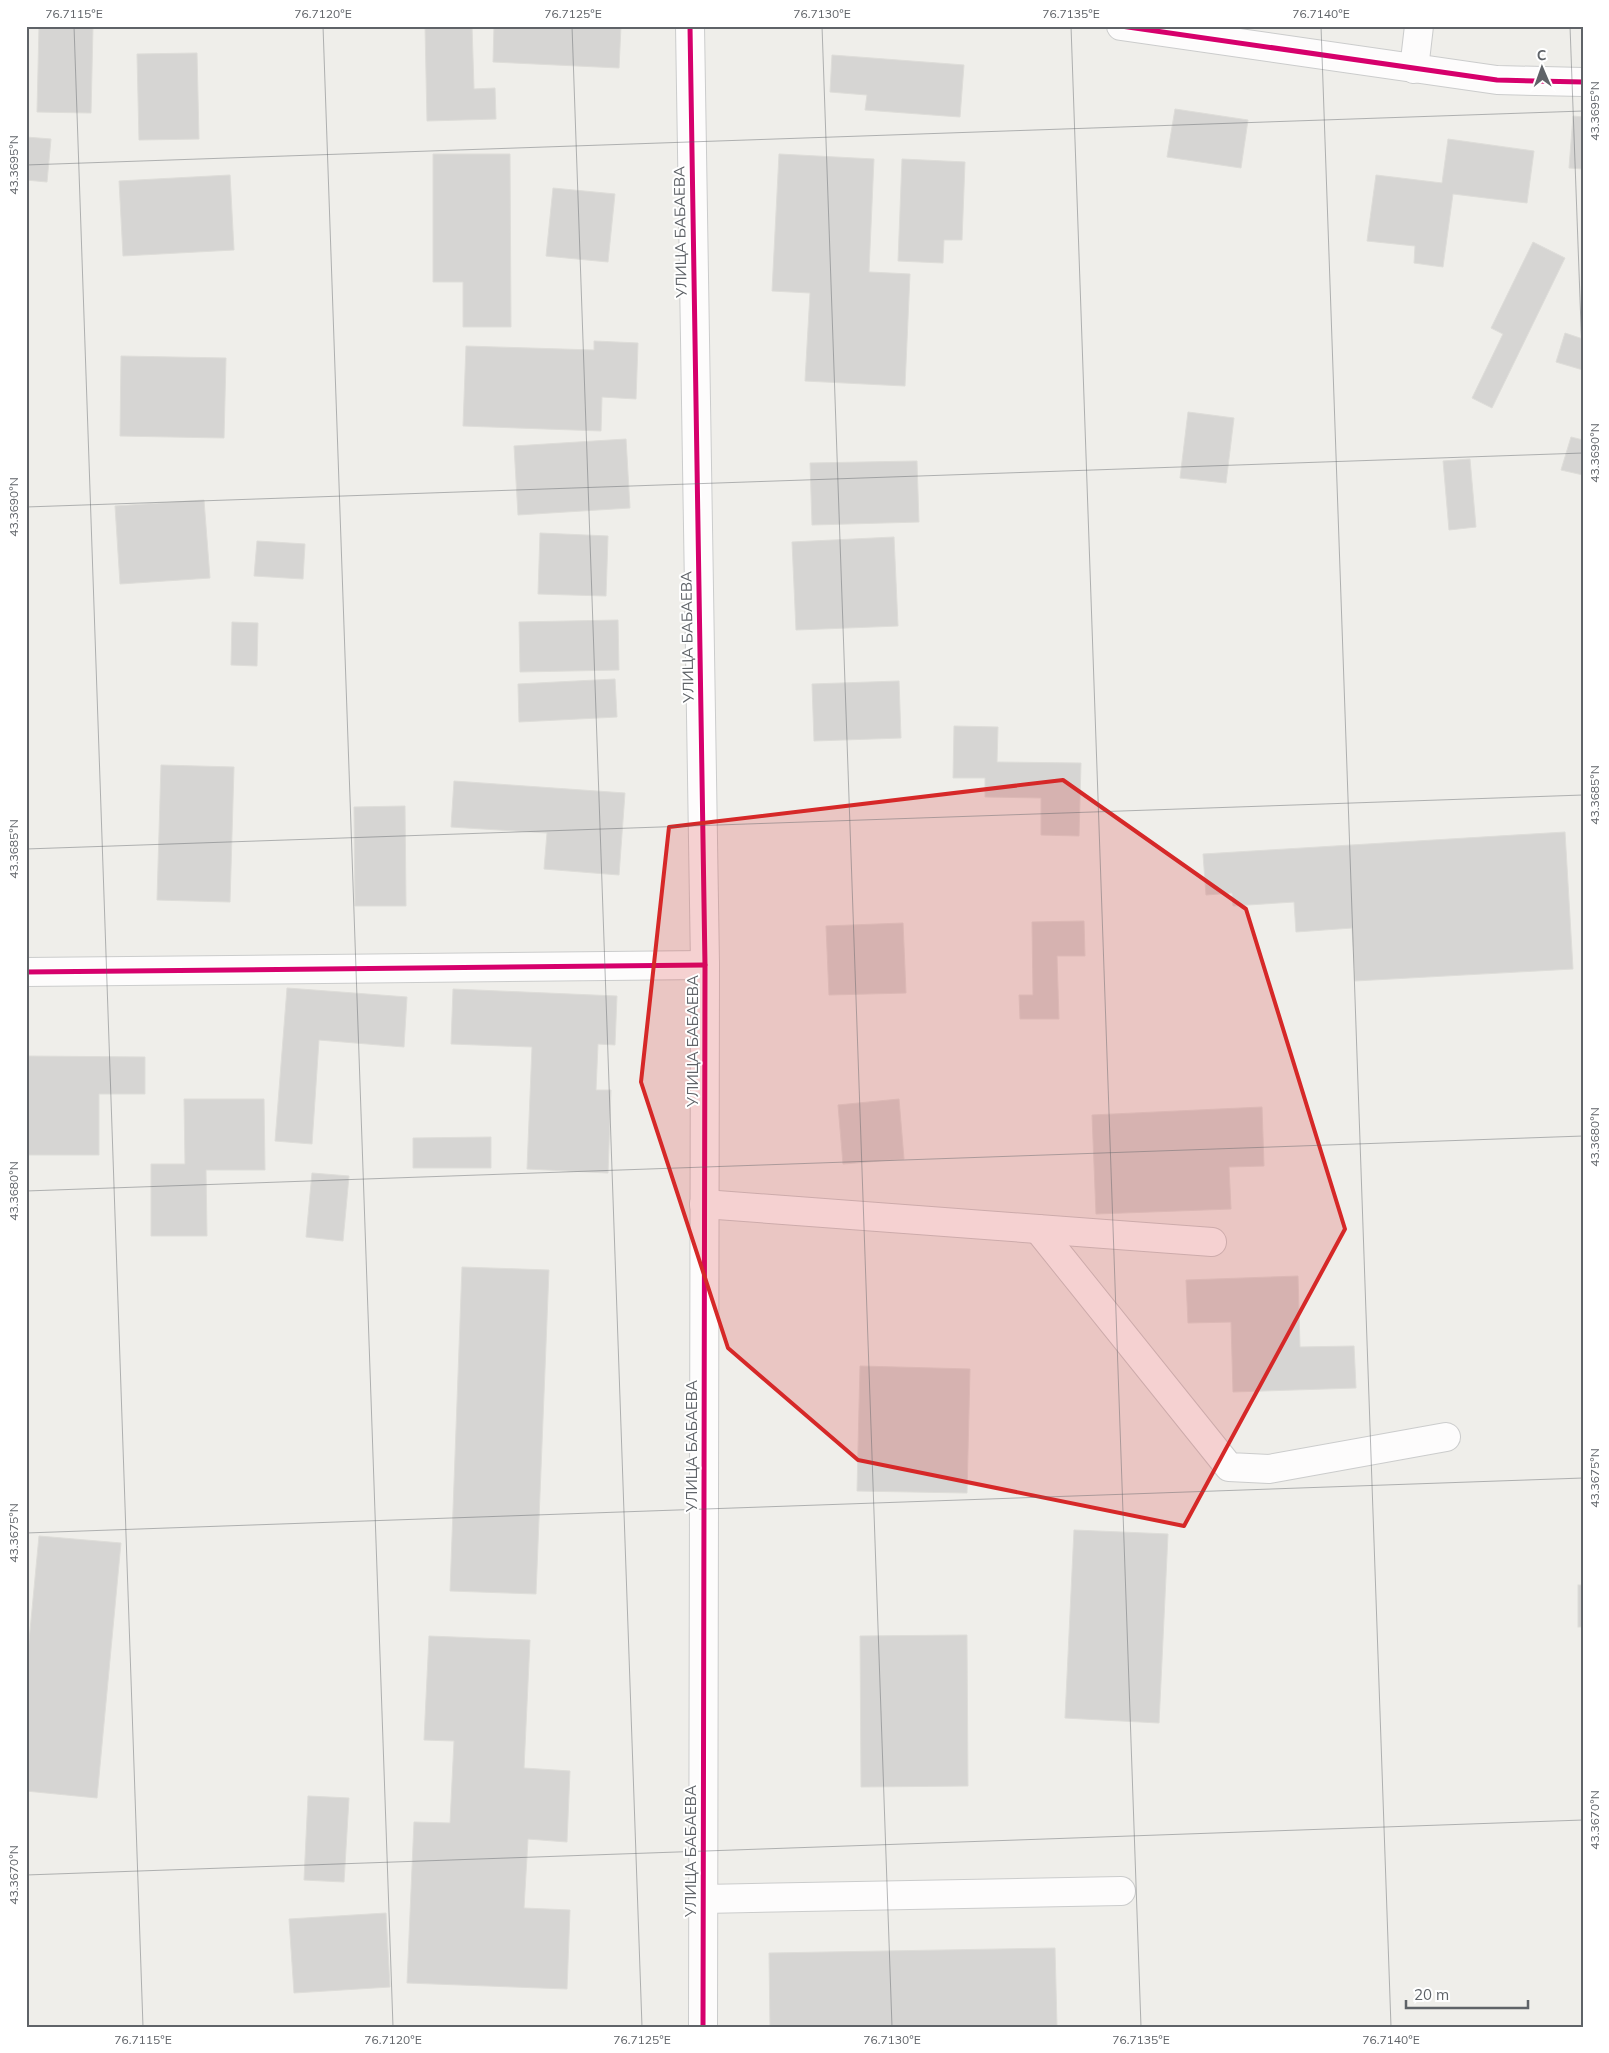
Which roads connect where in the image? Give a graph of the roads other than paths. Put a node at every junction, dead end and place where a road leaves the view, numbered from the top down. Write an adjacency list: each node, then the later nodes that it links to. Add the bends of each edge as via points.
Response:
1 (690, 26): 6 (street, УЛИЦА БАБАЕВА)
2 (1121, 26): 4 (street)
3 (1419, 26): 4 (street)
4 (1414, 69): 5 (street, via 1498,80)
5 (1583, 82)
6 (705, 965): 7 (street); 8 (street, УЛИЦА БАБАЕВА)
7 (26, 972)
8 (704, 1204): 9 (street); 13 (street, УЛИЦА БАБАЕВА)
9 (1038, 1229): 10 (street); 11 (street, via 1228,1467 1269,1469)
10 (1212, 1242)
11 (1446, 1437)
12 (1121, 1891): 13 (street)
13 (703, 1899): 14 (street, УЛИЦА БАБАЕВА)
14 (703, 2027)

